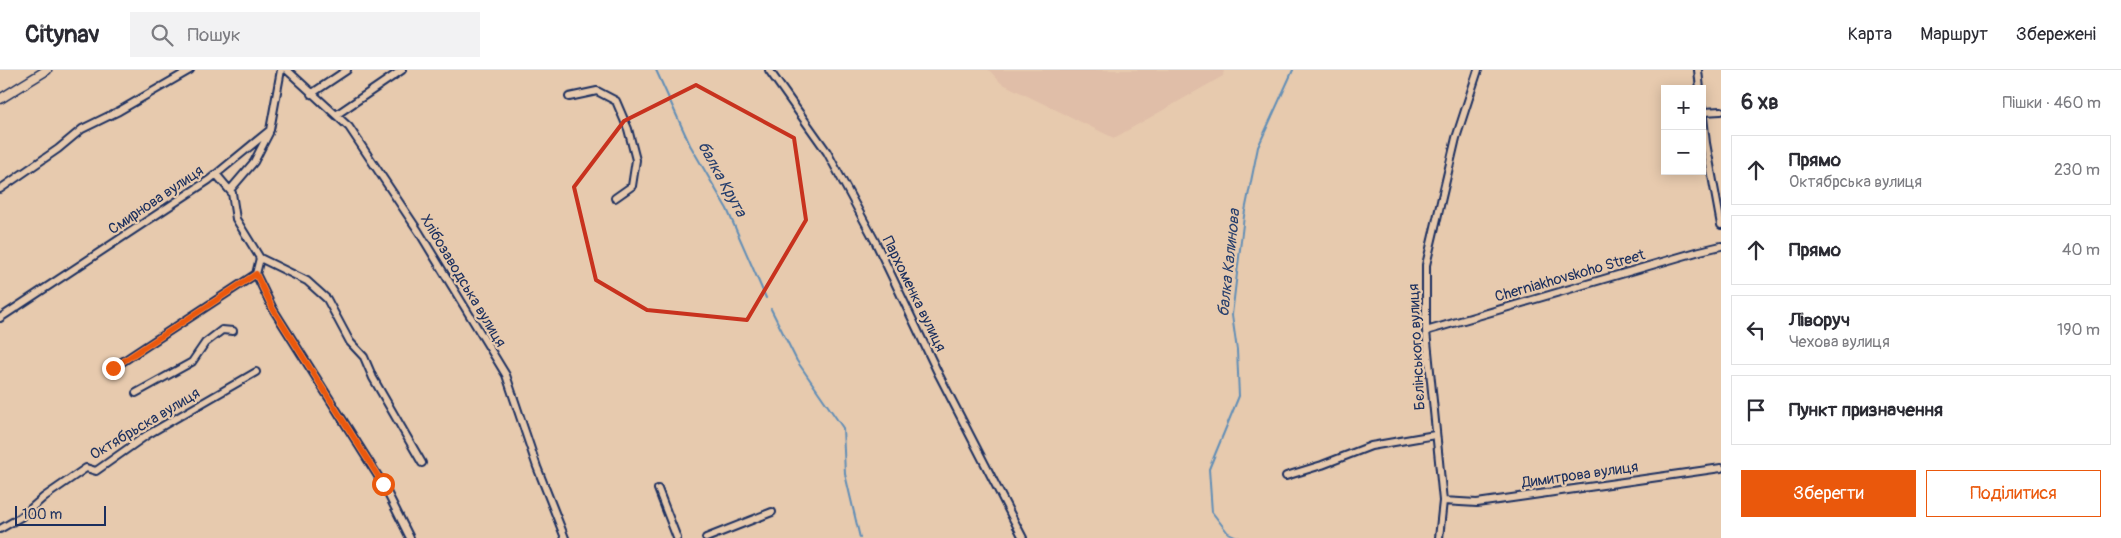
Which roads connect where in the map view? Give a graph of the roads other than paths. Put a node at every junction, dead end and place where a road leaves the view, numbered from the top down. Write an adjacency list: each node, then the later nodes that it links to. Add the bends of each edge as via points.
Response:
1 (47, 70): 13 (street)
2 (190, 70): 20 (street, via 82,129)
3 (281, 70): 17 (street)
4 (286, 70): 11 (street, Хлібозаводська вулиця)
5 (347, 70): 11 (street)
6 (402, 70): 16 (street)
7 (769, 70): 45 (street, Пархоменка вулиця, via 828,152)
8 (1478, 70): 29 (street, Бєлінського вулиця, via 1456,138 1426,265)
9 (1698, 70): 10 (street)
10 (1700, 85)
11 (311, 94): 16 (street, Хлібозаводська вулиця)
12 (569, 97): 22 (street, via 597,91 616,101 628,128 636,160 632,186)
13 (0, 99)
14 (1721, 111): 15 (street)
15 (1706, 112)
16 (336, 115): 42 (street, Хлібозаводська вулиця, via 349,127 420,232 506,375)
17 (270, 130): 19 (street, Смирнова вулиця); 21 (street, via 254,162)
18 (1705, 130): 23 (street)
19 (216, 174): 21 (street); 27 (street, Смирнова вулиця)
20 (0, 188)
21 (230, 190): 25 (street, via 236,219)
22 (615, 198)
23 (1721, 225)
24 (1721, 246): 29 (street, Cherniakhovskoho Street)
25 (260, 258): 26 (street); 34 (street, via 307,281 327,299 350,342 364,356 372,378)
26 (256, 274): 30 (street); 41 (street, via 273,309 383,484)
27 (0, 318)
28 (233, 331): 32 (street, via 222,330 205,343 192,362)
29 (1426, 332): 33 (street, Бєлінського вулиця)
30 (113, 368)
31 (256, 372): 40 (street, Октябрьска вулиця, via 155,430 96,471 86,468)
32 (136, 393)
33 (1435, 435): 36 (street, via 1370,446); 38 (street, Бєлінського вулиця)
34 (422, 463)
35 (1721, 468): 38 (street, Димитрова вулиця, via 1477,503)
36 (1286, 476)
37 (658, 489): 43 (street)
38 (1443, 501): 46 (street, Бєлінського вулиця)
39 (772, 512): 44 (street)
40 (0, 529)
41 (410, 538)
42 (565, 538)
43 (678, 538)
44 (706, 538)
45 (1023, 538)
46 (1439, 538)

